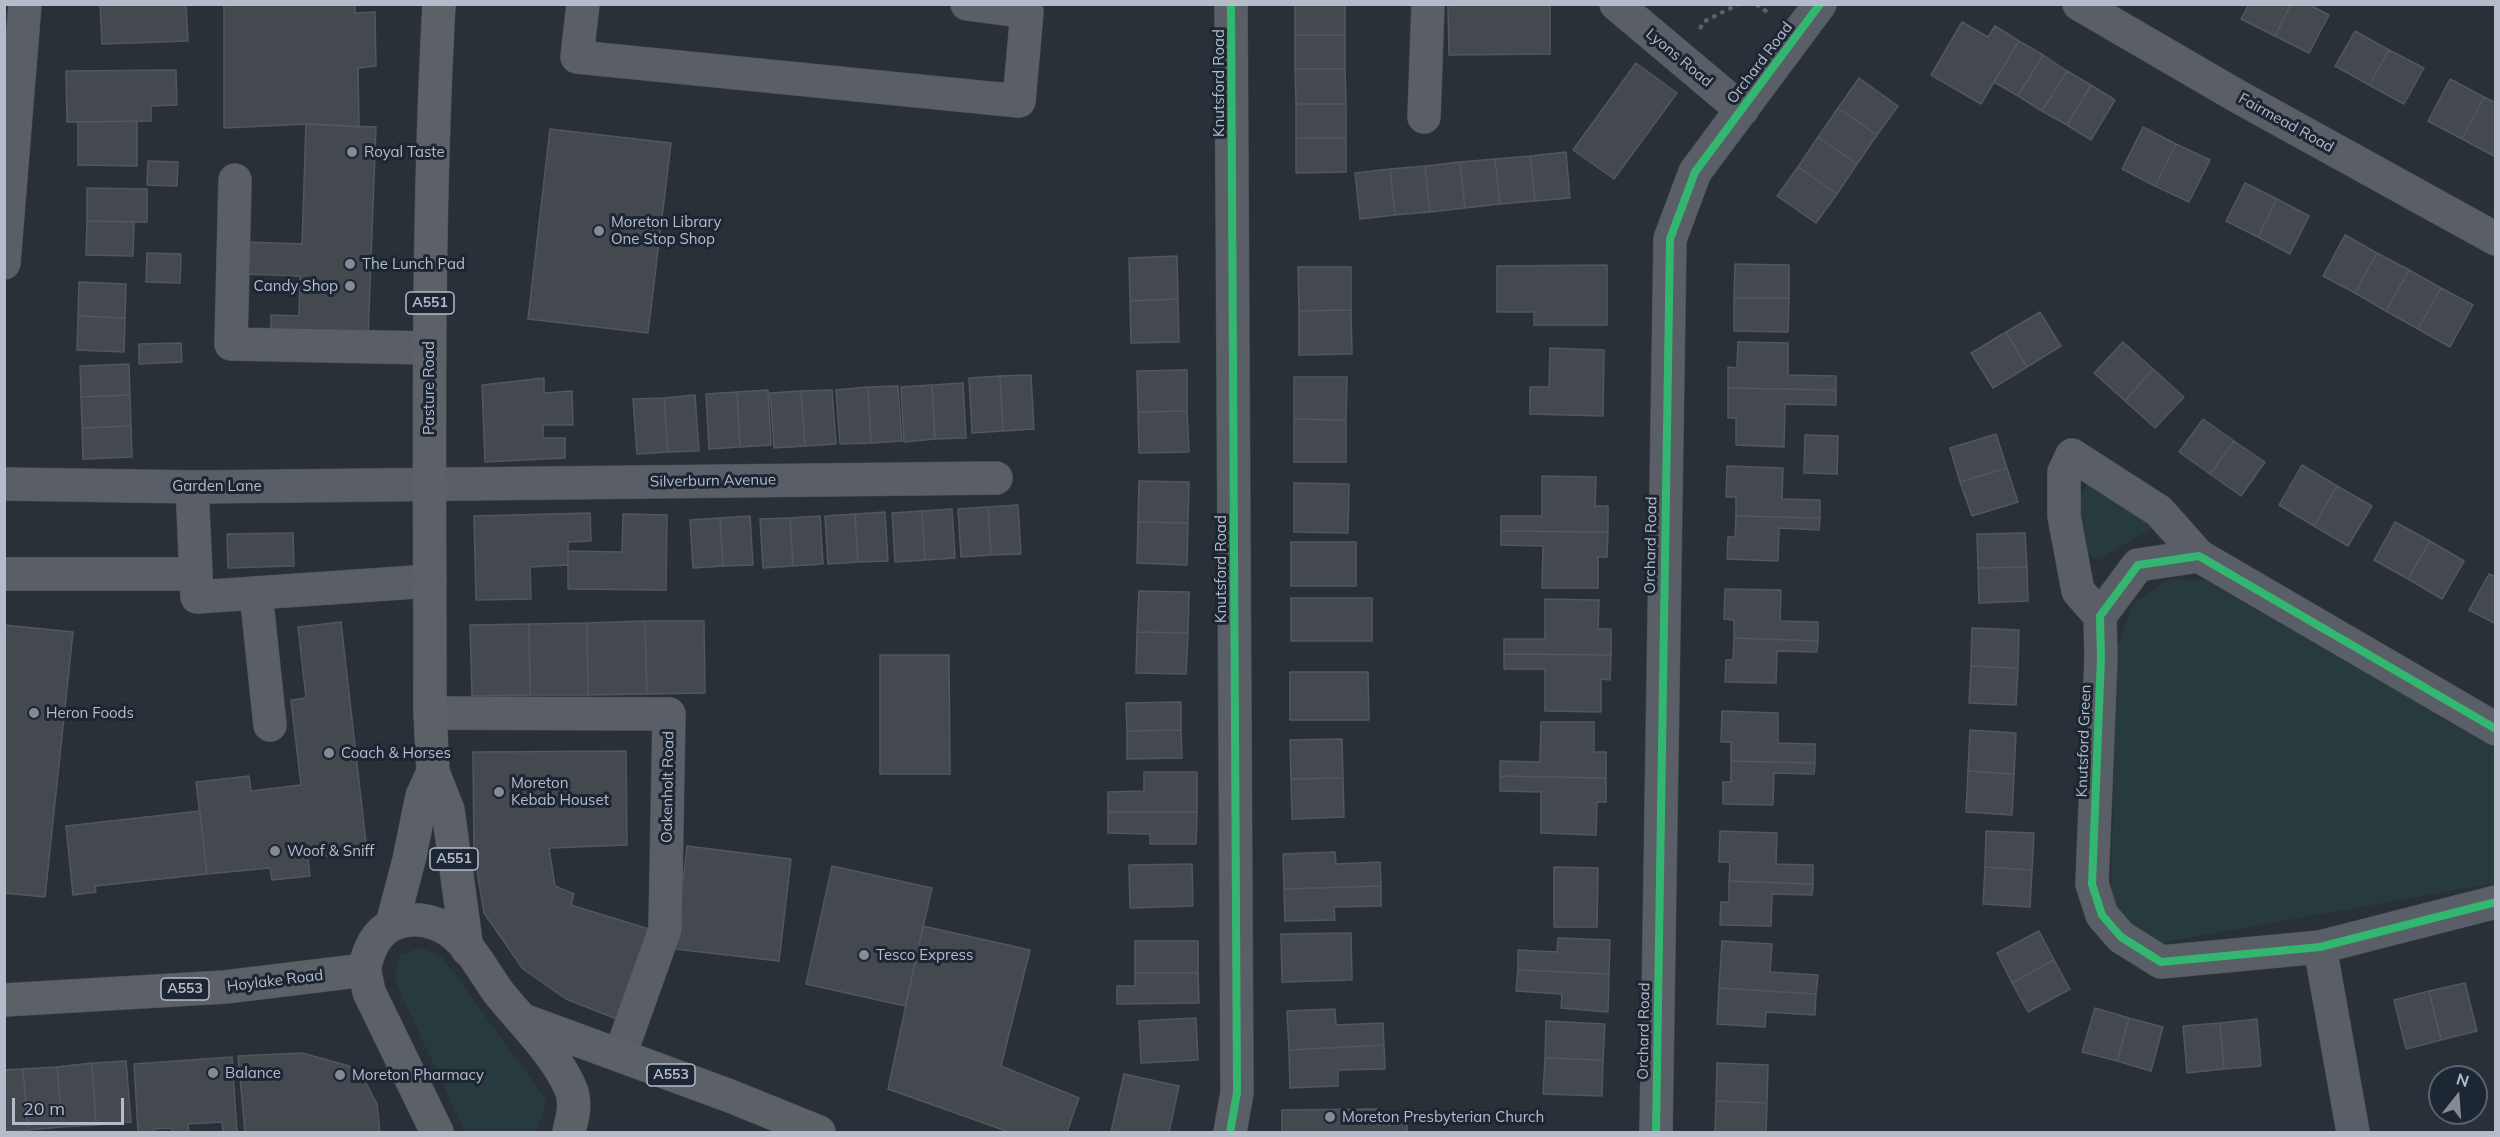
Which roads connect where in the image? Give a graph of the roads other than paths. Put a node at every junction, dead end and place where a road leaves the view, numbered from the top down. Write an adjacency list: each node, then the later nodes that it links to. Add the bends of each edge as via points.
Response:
1 (26, 4): 10 (street)
2 (439, 4): 16 (main road, Pasture Road / A551)
3 (583, 4): 4 (street, via 577,57 1019,101 1027,12)
4 (967, 4)
5 (1231, 4): 42 (street, Knutsford Road, via 1237,1093)
6 (1428, 4): 12 (street)
7 (1616, 4): 11 (street, Lyons Road)
8 (1820, 4): 11 (street, Orchard Road)
9 (2079, 4): 14 (street, Fairmead Road)
10 (12, 92): 15 (street)
11 (1742, 110): 43 (street, Orchard Road, via 1695,172 1670,239)
12 (1424, 117)
13 (235, 180): 16 (street, via 231,344)
14 (2496, 239)
15 (4, 263)
16 (429, 348): 19 (main road, Pasture Road / A551)
17 (996, 478): 19 (street, Silverburn Avenue)
18 (4, 484): 20 (street, Garden Lane)
19 (430, 484): 20 (street, Garden Lane); 24 (main road, Pasture Road / A551)
20 (192, 487): 23 (street)
21 (2199, 556): 26 (street, via 2138,565); 26 (street, via 2159,512 2072,455 2064,472 2064,516 2078,591); 29 (street)
22 (4, 574): 23 (street)
23 (196, 574): 25 (street, via 197,597)
24 (430, 581): 25 (street); 27 (main road, Pasture Road / A551)
25 (256, 593): 28 (street)
26 (2100, 615): 33 (street, Knutsford Green, via 2092,885 2102,915 2121,938 2161,962)
27 (430, 713): 30 (main road, Pasture Road / A551); 38 (street, Oakenholt Road, via 669,714 665,929)
28 (270, 725)
29 (2496, 729)
30 (433, 772): 32 (main road, Pasture Road / A551, via 422,796); 34 (main road, Pasture Road / A551, via 448,810)
31 (2496, 902): 33 (street, Knutsford Green)
32 (392, 924): 34 (main road, via 406,919 426,920 455,934); 35 (main road, via 376,937)
33 (2320, 947): 44 (street)
34 (468, 949): 37 (main road)
35 (365, 970): 36 (main road, Hoylake Road / A553, via 225,987); 39 (main road, via 369,992)
36 (4, 1000)
37 (523, 1020): 38 (main road, A553); 40 (main road, via 564,1075 572,1094 574,1112)
38 (620, 1055): 41 (main road, A553)
39 (433, 1129)
40 (569, 1132)
41 (819, 1132)
42 (1230, 1132)
43 (1656, 1132)
44 (2353, 1132)

